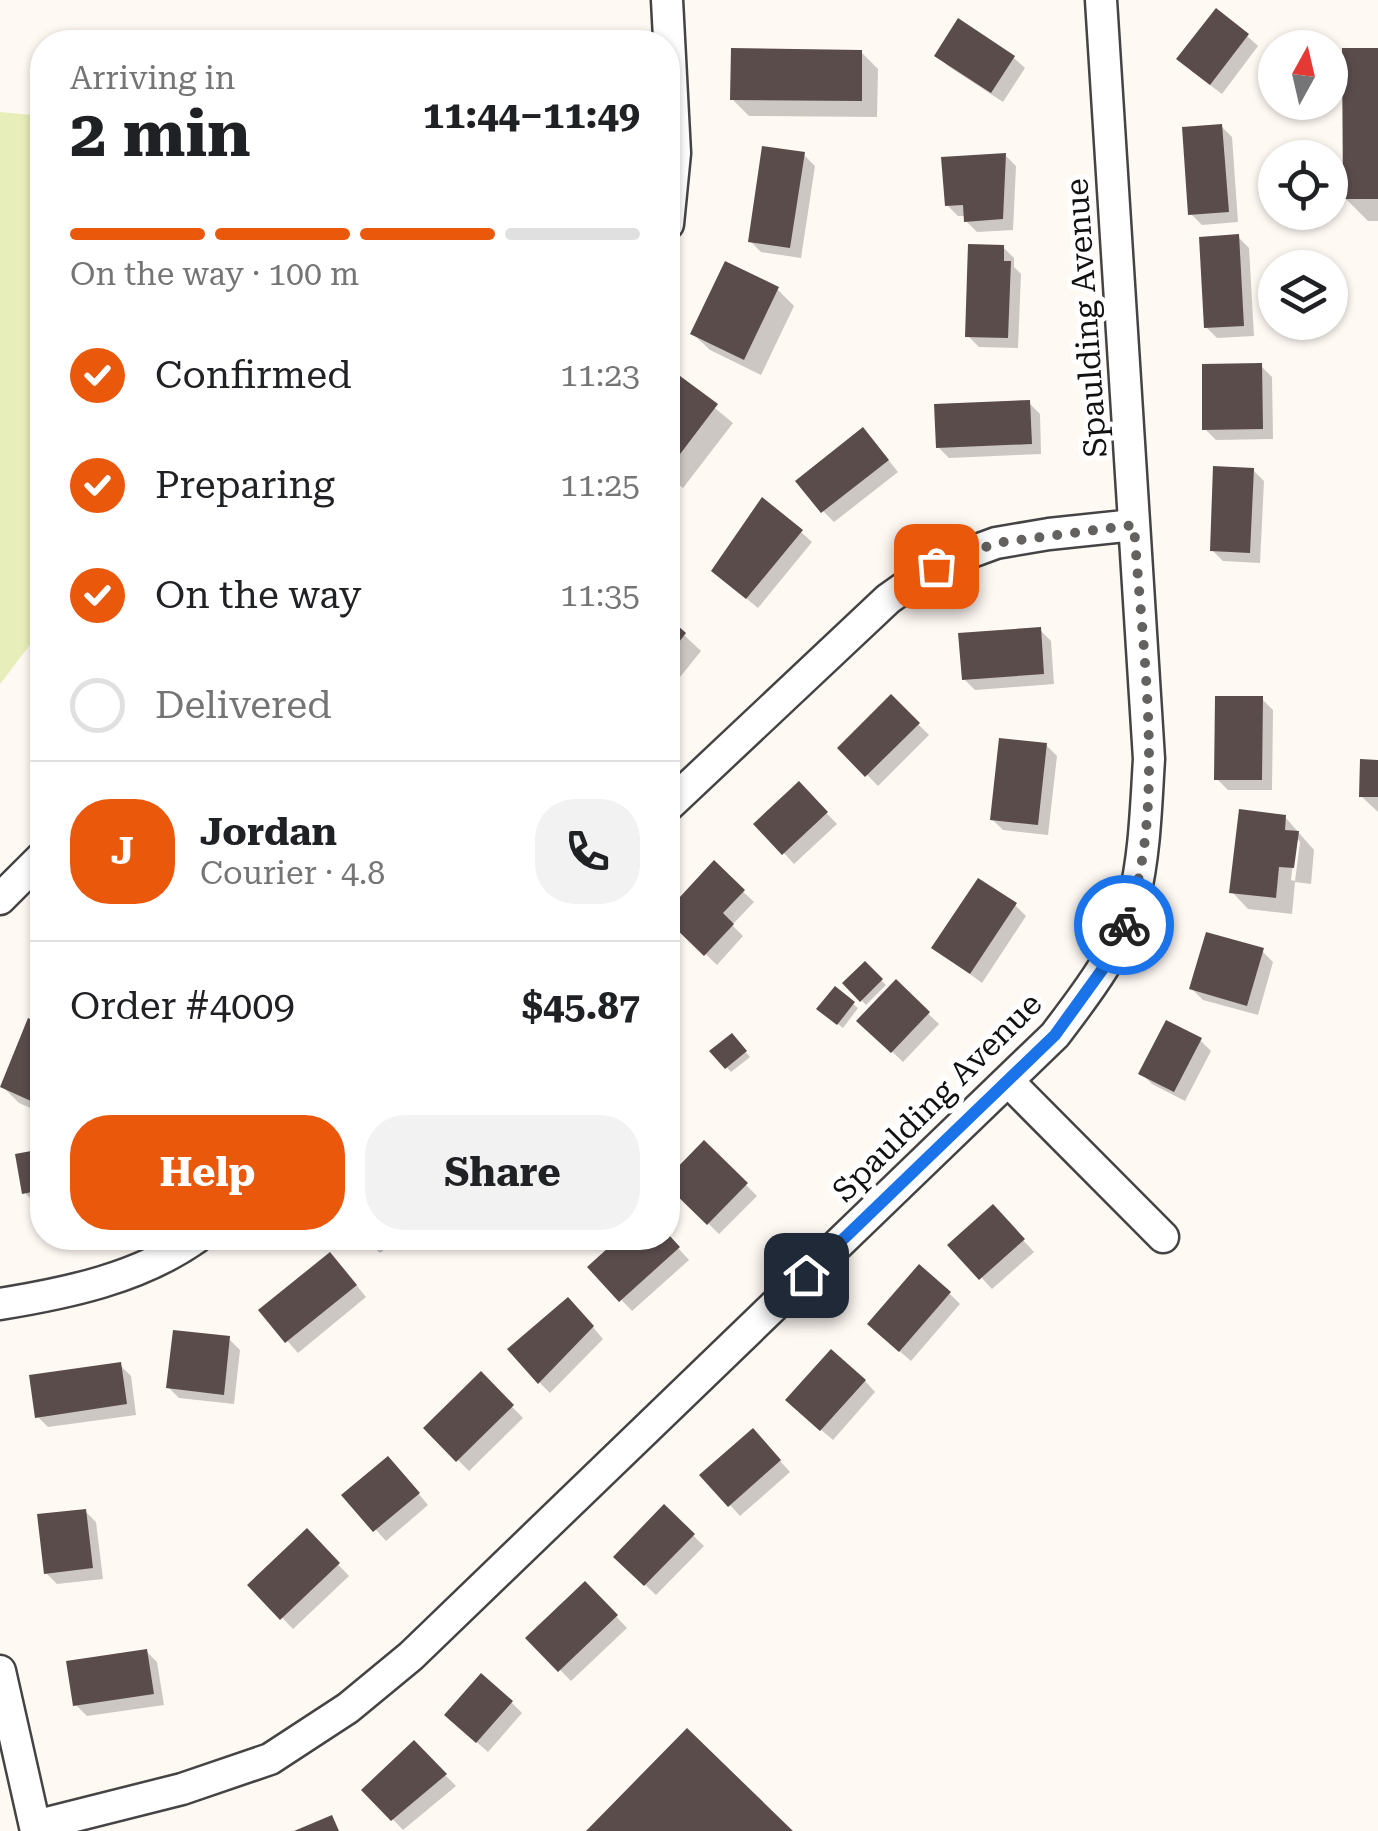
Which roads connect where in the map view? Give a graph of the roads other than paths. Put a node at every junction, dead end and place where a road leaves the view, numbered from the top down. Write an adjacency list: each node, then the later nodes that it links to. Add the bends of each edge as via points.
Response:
1 (667, 0): 3 (street)
2 (1102, 0): 4 (street, Spaulding Avenue)
3 (670, 30)
4 (1134, 525): 5 (street, via 996,543 936,566 888,600); 8 (street, Spaulding Avenue, via 1149,759 1133,903 1089,991)
5 (680, 795)
6 (30, 869): 7 (street)
7 (0, 899)
8 (1008, 1080): 9 (street); 13 (street, Spaulding Avenue, via 425,1642 348,1708 270,1759)
9 (1163, 1236)
10 (175, 1250): 11 (street, via 125,1275)
11 (0, 1304)
12 (0, 1670): 13 (street)
13 (36, 1828)

